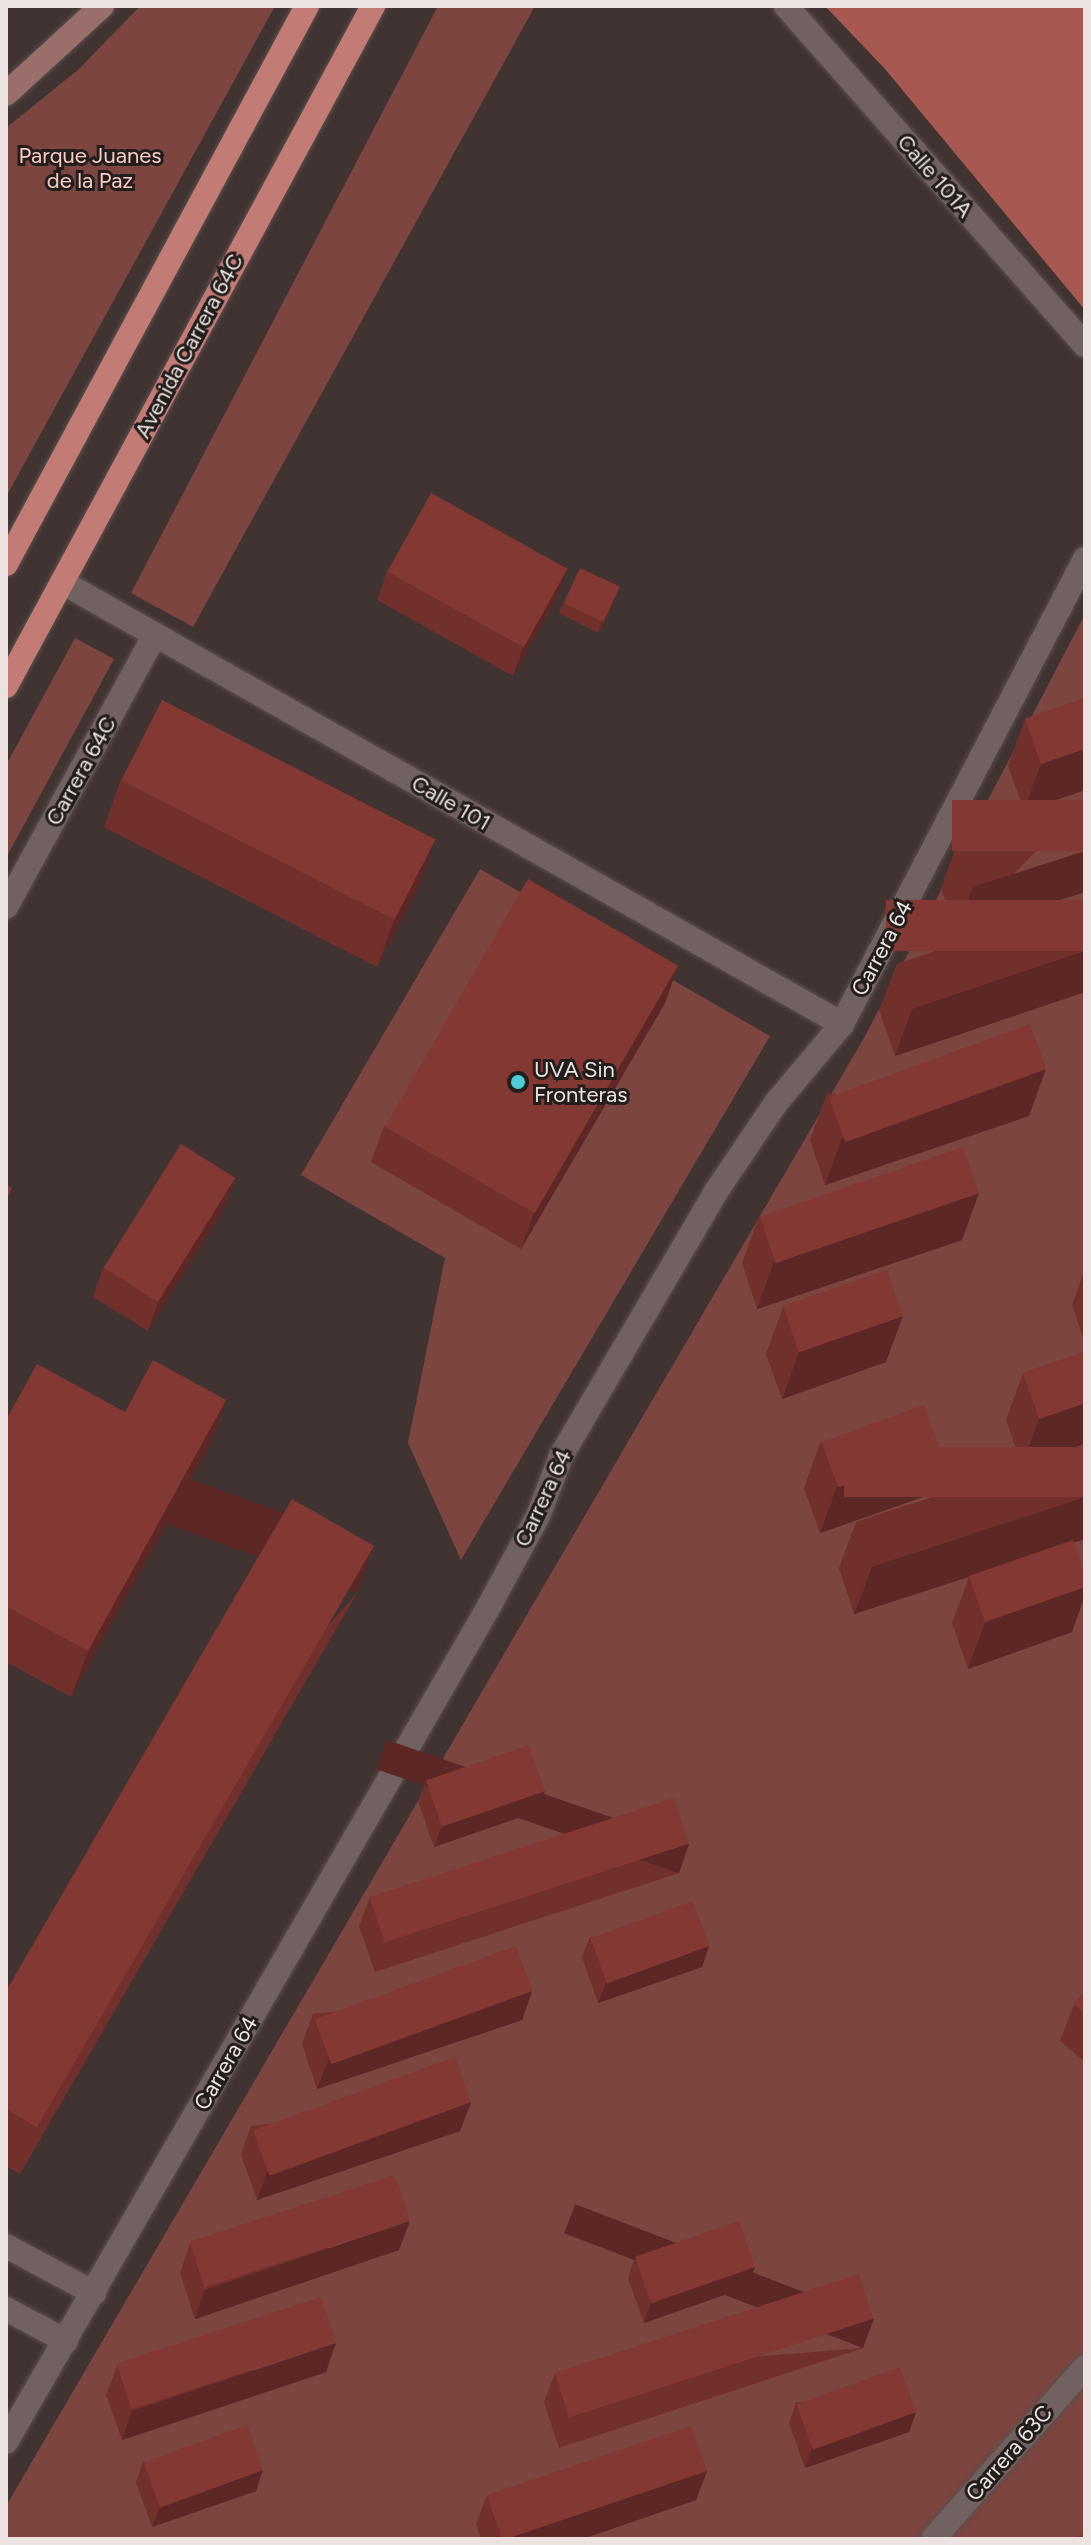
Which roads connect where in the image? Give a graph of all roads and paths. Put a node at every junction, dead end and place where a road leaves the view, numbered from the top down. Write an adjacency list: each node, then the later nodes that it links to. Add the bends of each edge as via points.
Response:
1 (102, 6): 5 (main road)
2 (307, 6): 8 (main road)
3 (373, 6): 9 (main road, Avenida Carrera 64C)
4 (786, 6): 6 (street, Calle 101A)
5 (6, 94)
6 (1085, 345)
7 (1085, 559): 13 (street, Carrera 64)
8 (6, 564)
9 (62, 582): 10 (street, Calle 101); 11 (main road, Avenida Carrera 64C)
10 (155, 635): 12 (street, Carrera 64C); 13 (street, Calle 101)
11 (6, 686)
12 (6, 907)
13 (842, 1024): 15 (street, Carrera 64, via 776,1103 715,1193 561,1456 538,1516 488,1608)
14 (6, 2246): 15 (street)
15 (94, 2293): 17 (street, Carrera 64)
16 (6, 2309): 17 (street)
17 (66, 2341): 19 (street, Carrera 64)
18 (1085, 2367): 20 (street, Carrera 63C)
19 (6, 2442)
20 (933, 2539)

